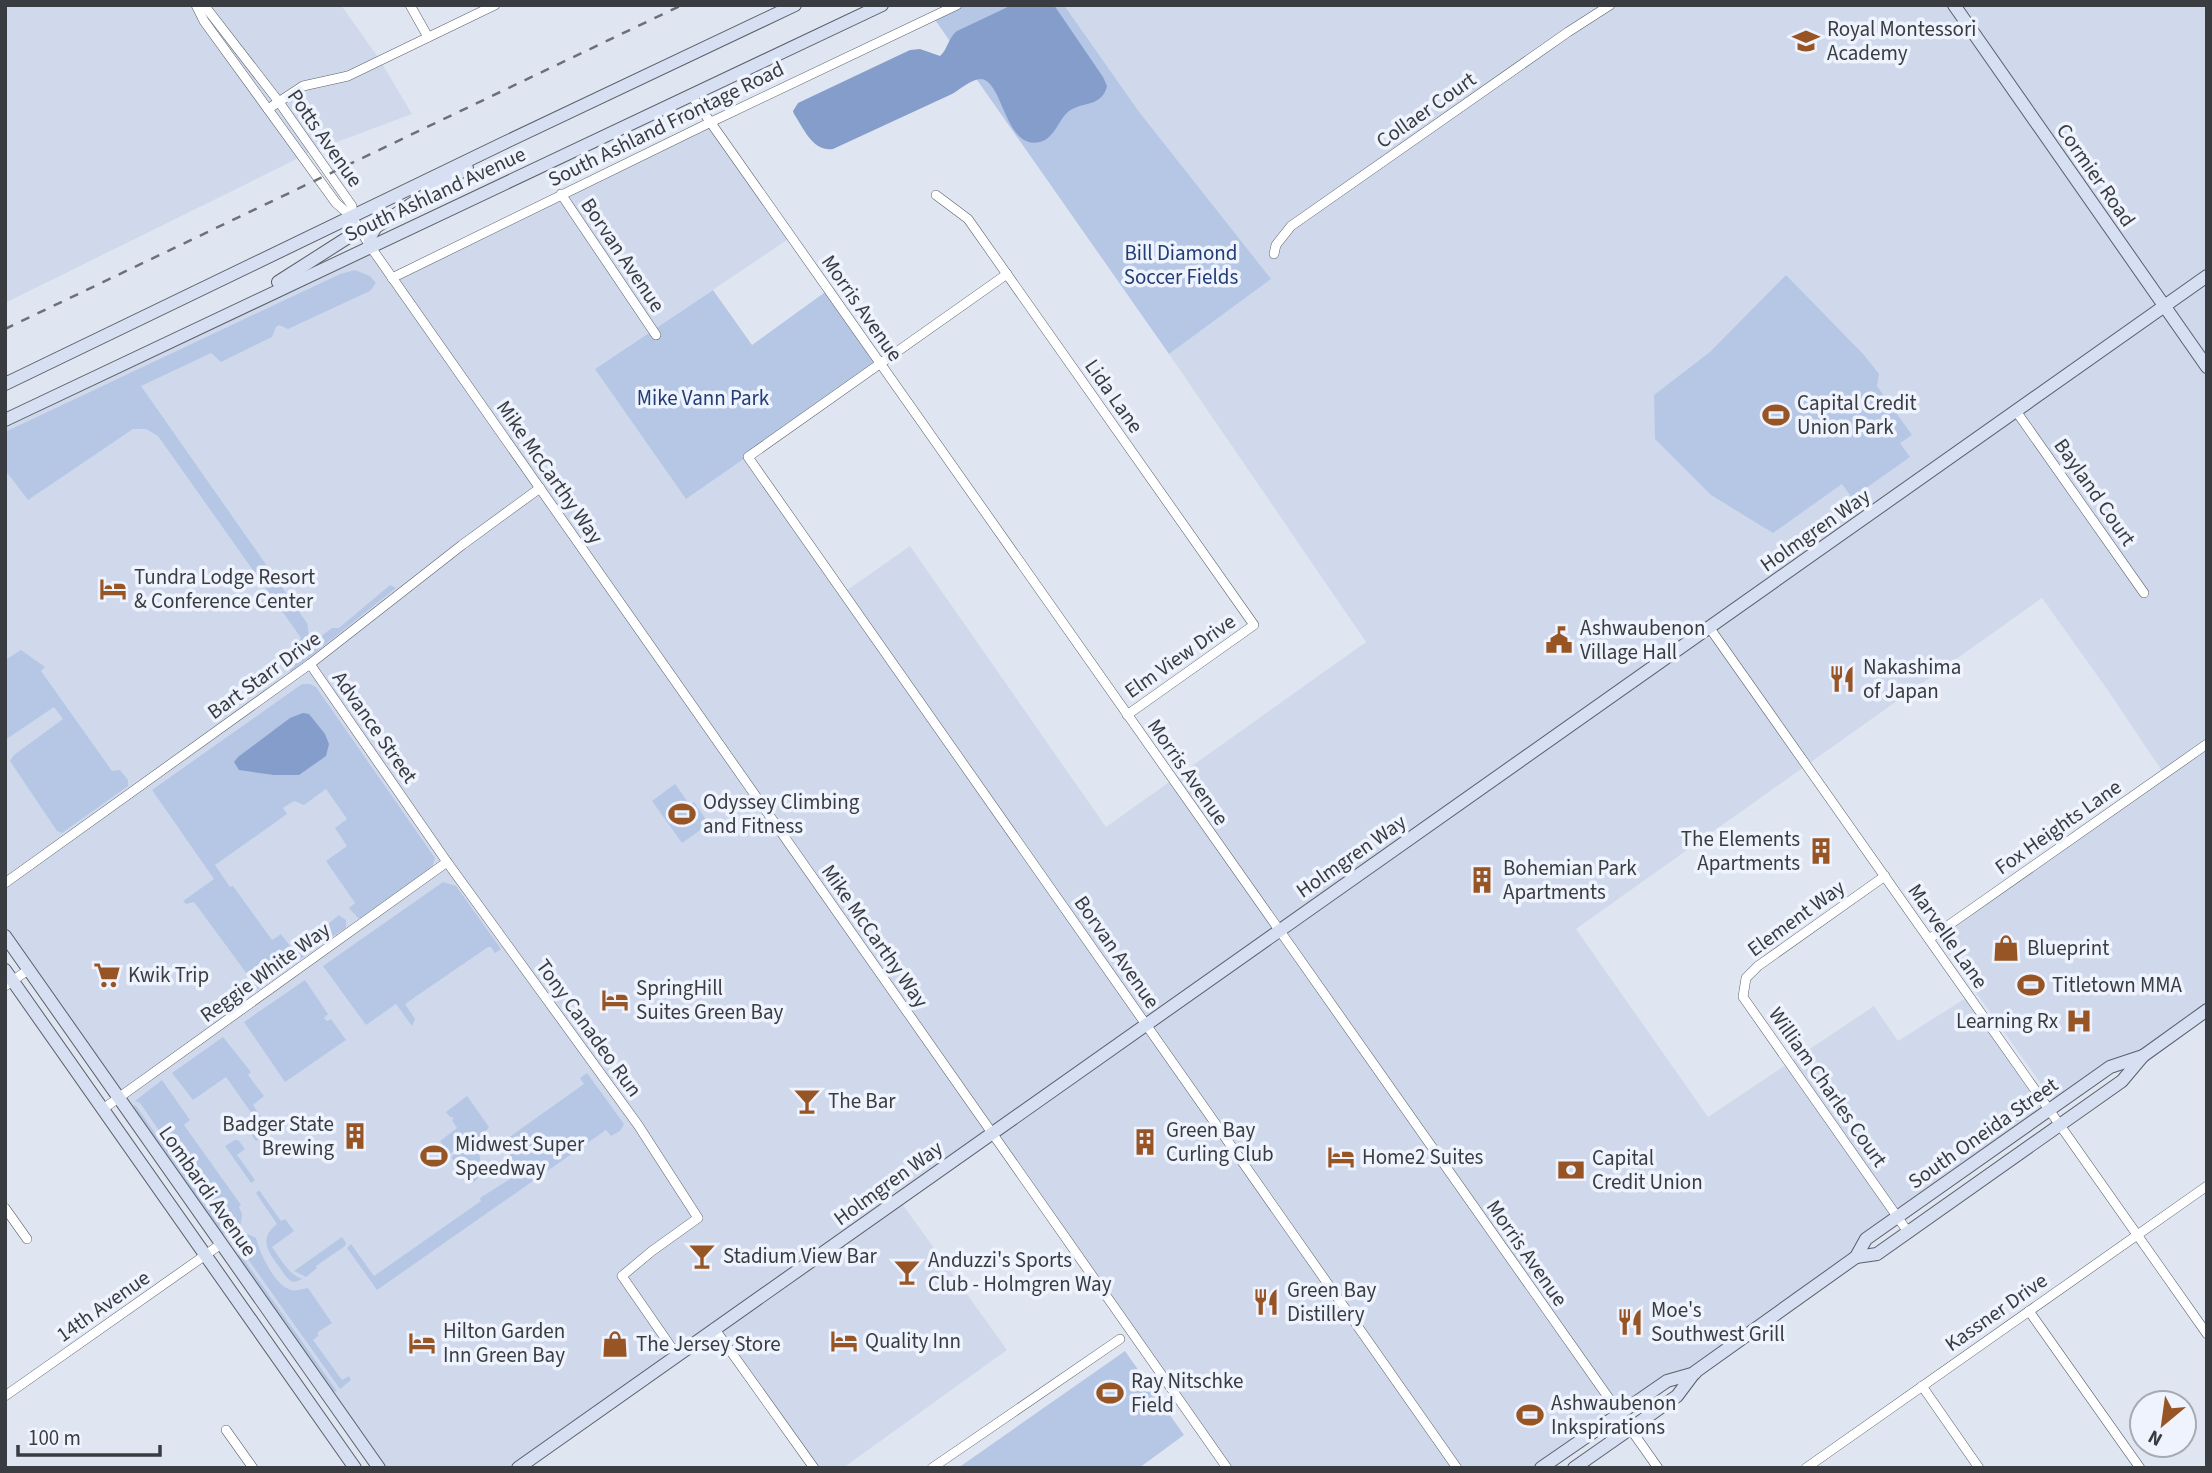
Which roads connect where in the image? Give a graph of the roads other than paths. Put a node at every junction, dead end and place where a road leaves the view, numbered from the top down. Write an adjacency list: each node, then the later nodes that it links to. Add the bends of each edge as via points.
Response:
1 (197, 5): 13 (street, Potts Avenue)
2 (204, 5): 12 (street, Potts Avenue)
3 (410, 5): 10 (street)
4 (495, 5): 10 (street)
5 (794, 5): 15 (street, South Ashland Avenue)
6 (882, 5): 11 (street, South Ashland Avenue)
7 (957, 5): 14 (street, South Ashland Frontage Road)
8 (1610, 5): 20 (street, Collaer Court, via 1291,226 1276,245)
9 (1954, 5): 24 (street, Cormier Road)
10 (428, 37): 12 (street, via 348,76 303,86)
11 (692, 96): 14 (street, Morris Avenue); 19 (street, South Ashland Avenue)
12 (279, 102): 13 (street); 18 (street, Potts Avenue, via 352,206)
13 (268, 109): 18 (street, Potts Avenue)
14 (709, 122): 16 (street, South Ashland Frontage Road); 27 (street, Morris Avenue)
15 (504, 143): 18 (street, South Ashland Avenue); 19 (street, via 376,227)
16 (561, 194): 23 (street, South Ashland Frontage Road); 26 (street, Borvan Avenue)
17 (936, 195): 21 (street, Lida Lane, via 968,219)
18 (352, 217): 19 (street, Mike McCarthy Way); 25 (street, via 348,238); 29 (street, South Ashland Avenue)
19 (370, 246): 23 (street, Mike McCarthy Way); 25 (street, South Ashland Avenue)
20 (1275, 254)
21 (1007, 274): 27 (street); 34 (street, Lida Lane)
22 (2207, 276): 24 (street, Holmgren Way)
23 (392, 278): 32 (street, Mike McCarthy Way)
24 (2165, 307): 28 (street, Cormier Road); 30 (street, Holmgren Way)
25 (233, 310): 31 (street, South Ashland Avenue)
26 (656, 335)
27 (880, 364): 37 (street, Morris Avenue); 49 (street, Borvan Avenue, via 748,457)
28 (2207, 367)
29 (5, 384)
30 (2016, 411): 33 (street, Bayland Court); 35 (street, Holmgren Way)
31 (5, 419)
32 (540, 488): 36 (street, Bart Starr Drive); 55 (street, Mike McCarthy Way)
33 (2144, 593)
34 (1254, 625): 37 (street, Elm View Drive)
35 (1709, 627): 40 (street, Marvelle Lane); 42 (street, Holmgren Way)
36 (310, 664): 39 (street, Advance Street); 41 (street, Bart Starr Drive)
37 (1127, 715): 42 (street, Morris Avenue)
38 (2207, 744): 44 (street, Fox Heights Lane)
39 (447, 862): 51 (street, Reggie White Way); 69 (street, Tony Canadeo Run, via 638,1125 698,1218 622,1276)
40 (1885, 876): 44 (street, Marvelle Lane); 47 (street, Element Way, via 1758,966 1745,978)
41 (5, 883)
42 (1279, 930): 49 (street, Holmgren Way); 73 (street, Morris Avenue)
43 (5, 936): 45 (street, Lombardi Avenue)
44 (1929, 939): 53 (street, Marvelle Lane)
45 (28, 970): 46 (street); 51 (street, Lombardi Avenue)
46 (8, 979): 52 (street, Lombardi Avenue)
47 (1743, 998): 58 (street, William Charles Court)
48 (2207, 1010): 50 (street, South Oneida Street)
49 (1146, 1024): 55 (street, Holmgren Way); 84 (street, Borvan Avenue)
50 (2143, 1056): 53 (street, South Oneida Street, via 2110,1067); 54 (street, South Oneida Street, via 2122,1081)
51 (119, 1098): 52 (street, Reggie White Way); 62 (street, Lombardi Avenue)
52 (103, 1109): 63 (street, Lombardi Avenue)
53 (2049, 1110): 54 (street, Marvelle Lane); 58 (street, South Oneida Street)
54 (2060, 1125): 59 (street, South Oneida Street); 60 (street, Marvelle Lane)
55 (992, 1132): 66 (street, Holmgren Way); 83 (street, Mike McCarthy Way)
56 (2207, 1186): 60 (street, Kassner Drive)
57 (5, 1208): 61 (street)
58 (1897, 1217): 59 (street, William Charles Court); 64 (street, South Oneida Street, via 1866,1239)
59 (1908, 1232): 64 (street, South Oneida Street, via 1877,1254)
60 (2137, 1235): 65 (street, Kassner Drive); 67 (street, Marvelle Lane)
61 (27, 1239)
62 (221, 1244): 63 (street, 14th Avenue); 79 (street, Lombardi Avenue)
63 (206, 1255): 72 (street, 14th Avenue); 78 (street, Lombardi Avenue)
64 (1856, 1257): 70 (street, South Oneida Street)
65 (2029, 1311): 71 (street, Kassner Drive); 89 (street)
66 (714, 1328): 69 (street, Holmgren Way); 81 (street)
67 (2207, 1334)
68 (1119, 1339): 82 (street)
69 (677, 1354): 80 (street, Holmgren Way)
70 (1695, 1373): 73 (street, South Oneida Street, via 1667,1381); 74 (street, South Oneida Street, via 1677,1396)
71 (1922, 1386): 76 (street, Kassner Drive); 88 (street)
72 (5, 1396)
73 (1619, 1414): 74 (street, Morris Avenue); 85 (street, South Oneida Street)
74 (1630, 1429): 86 (street, South Oneida Street); 87 (street, Morris Avenue)
75 (226, 1430): 77 (street)
76 (1813, 1466)
77 (253, 1468)
78 (355, 1468)
79 (379, 1468)
80 (518, 1468)
81 (814, 1468)
82 (932, 1468)
83 (1227, 1468)
84 (1457, 1468)
85 (1541, 1468)
86 (1574, 1468)
87 (1657, 1468)
88 (1979, 1468)
89 (2140, 1468)

